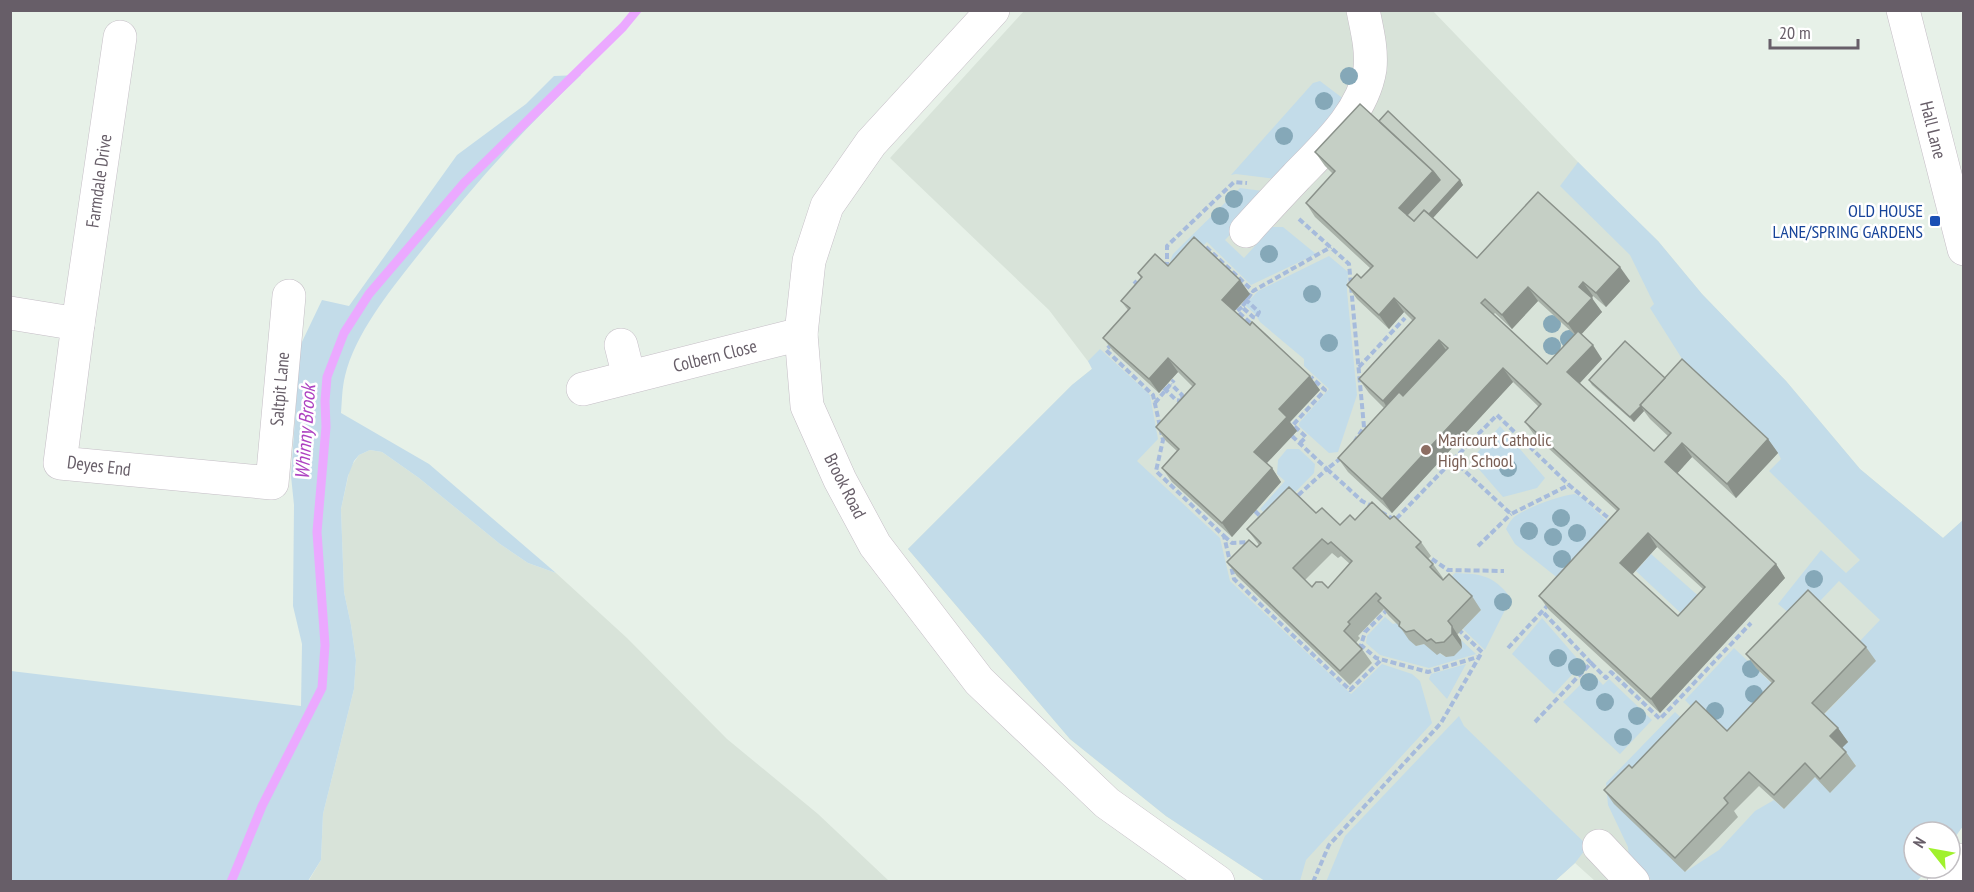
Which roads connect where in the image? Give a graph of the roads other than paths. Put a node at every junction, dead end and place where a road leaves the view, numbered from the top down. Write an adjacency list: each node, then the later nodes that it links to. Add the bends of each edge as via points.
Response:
1 (993, 10): 10 (street, Brook Road, via 871,142 827,206 809,261)
2 (1363, 10): 5 (street, via 1371,52 1366,85 1353,113)
3 (1903, 10): 6 (street, Hall Lane)
4 (120, 37): 9 (street, Farmdale Drive)
5 (1246, 231)
6 (1962, 237)
7 (289, 296): 14 (street, Saltpit Lane)
8 (10, 313): 9 (street)
9 (78, 324): 14 (street, Deyes End, via 60,463)
10 (801, 334): 12 (street, Colbern Close); 17 (street, Brook Road, via 807,406 840,480 882,554 988,689 1107,803)
11 (621, 345): 12 (street)
12 (629, 377): 13 (street, Colbern Close)
13 (583, 389)
14 (272, 483)
15 (1599, 846): 18 (street)
16 (1964, 860): 19 (street)
17 (1218, 882)
18 (1633, 882)
19 (1944, 882)

